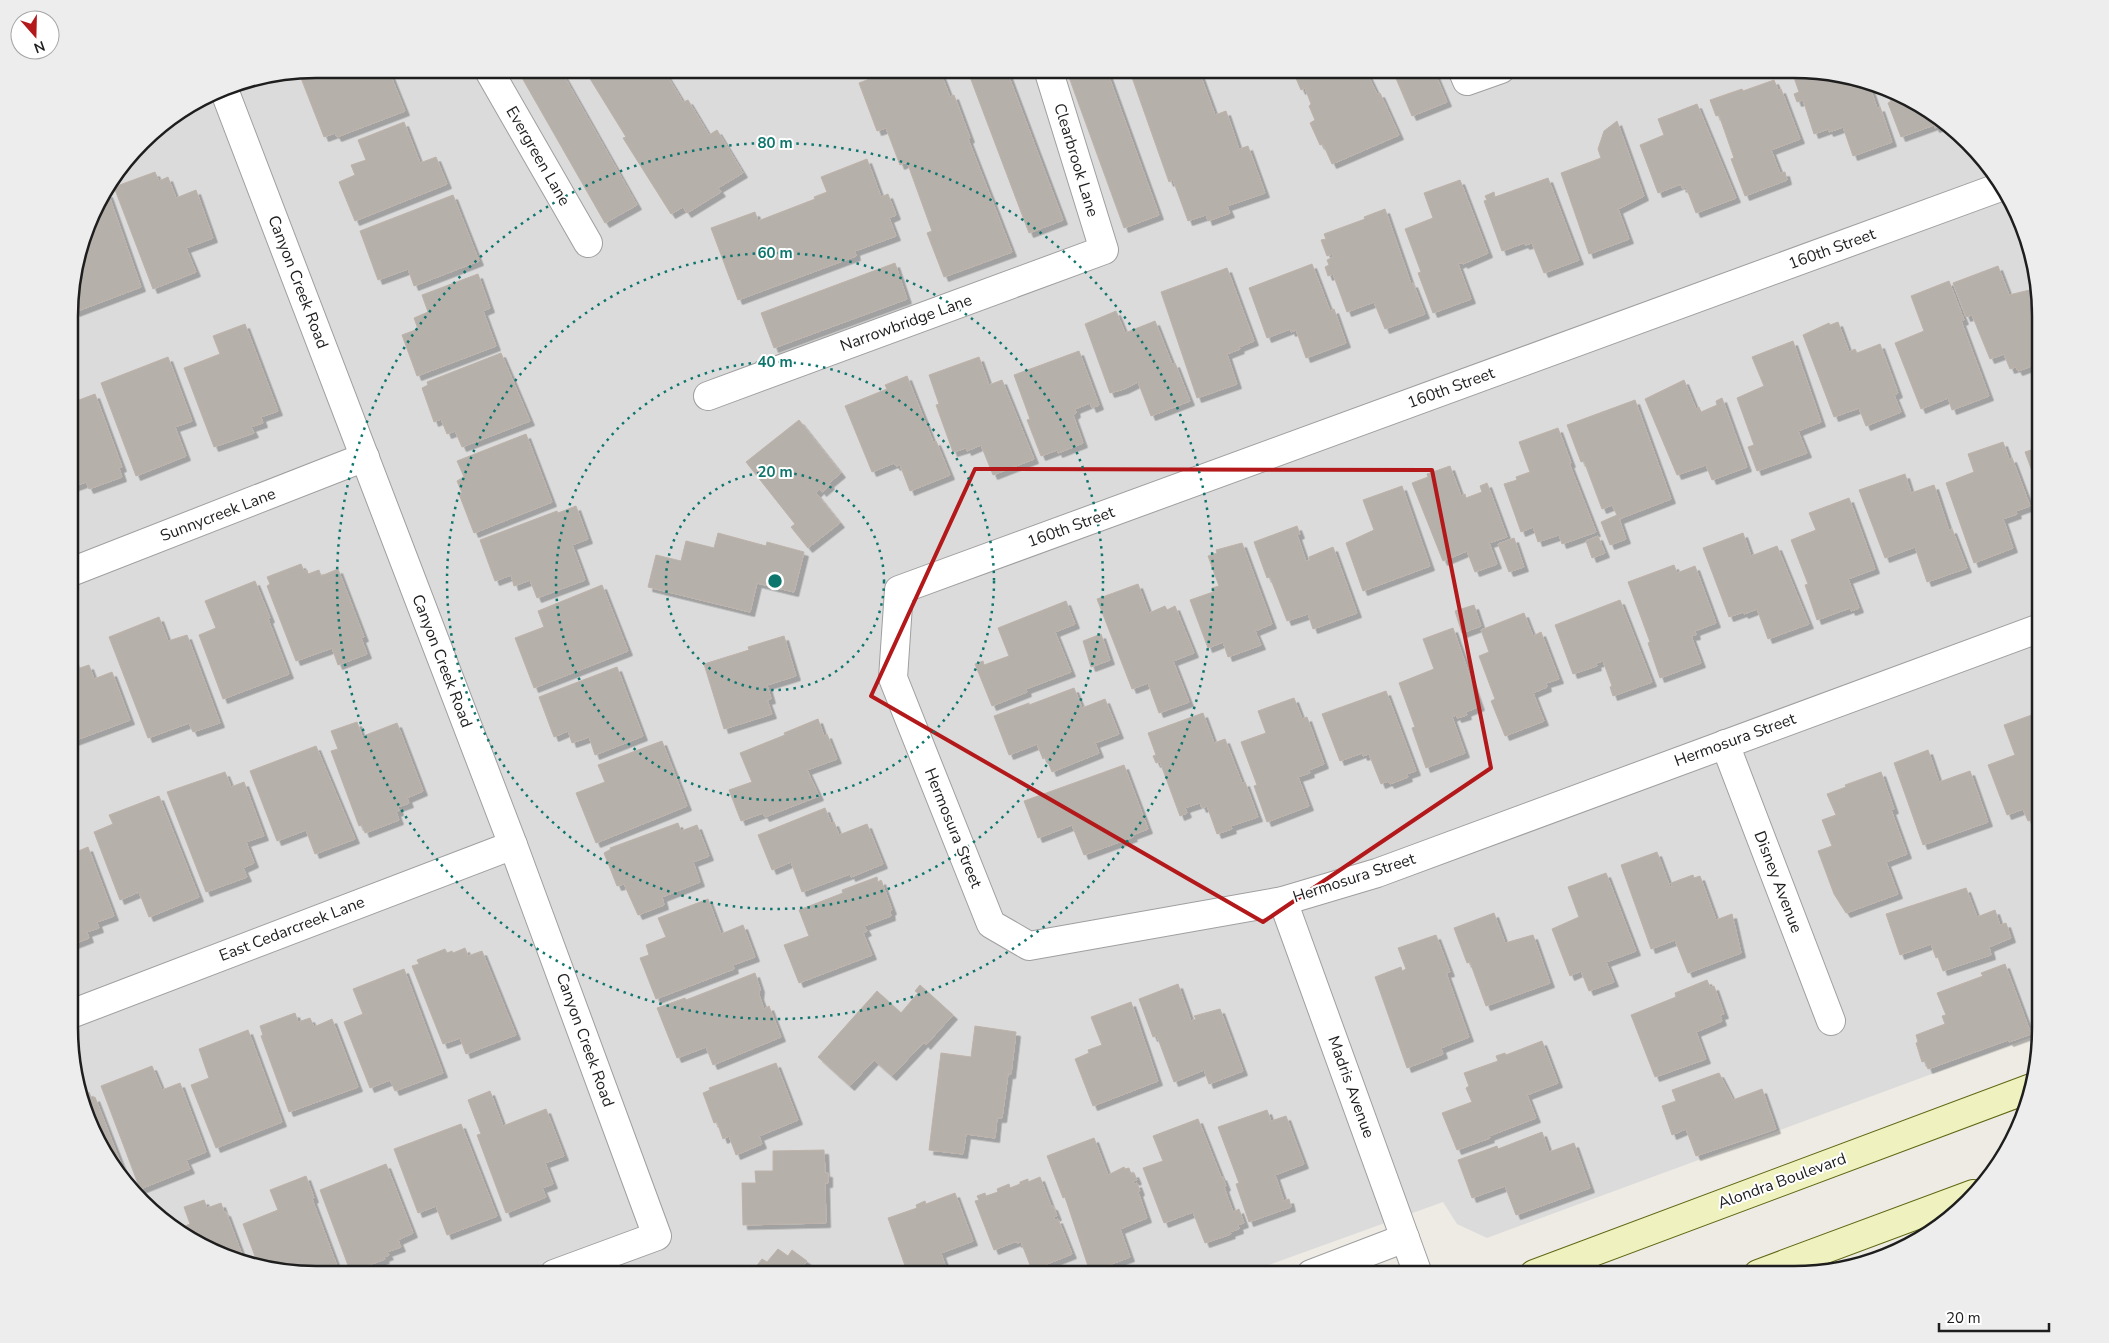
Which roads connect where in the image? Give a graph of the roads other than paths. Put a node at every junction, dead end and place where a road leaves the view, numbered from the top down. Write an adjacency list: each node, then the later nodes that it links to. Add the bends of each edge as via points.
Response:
1 (493, 78): 5 (street, Evergreen Lane)
2 (1051, 78): 6 (street, Clearbrook Lane)
3 (226, 95): 8 (street, Canyon Creek Road)
4 (1995, 189): 10 (street, 160th Street)
5 (588, 243)
6 (1104, 250): 7 (street, Narrowbridge Lane)
7 (708, 396)
8 (365, 457): 9 (street, Sunnycreek Lane); 13 (street, Canyon Creek Road)
9 (78, 569)
10 (899, 590): 14 (street, Hermosura Street, via 893,678 991,924 1029,946)
11 (2031, 631): 12 (street, Hermosura Street)
12 (1725, 744): 14 (street, Hermosura Street, via 1377,873); 16 (street, Disney Avenue)
13 (513, 844): 15 (street, East Cedarcreek Lane); 20 (street, Canyon Creek Road, via 657,1236)
14 (1283, 901): 19 (street, Madris Avenue)
15 (78, 1011)
16 (1831, 1021)
17 (2022, 1091): 23 (main road, Alondra Boulevard)
18 (1959, 1199): 24 (main road)
19 (1405, 1238): 21 (street); 22 (street, Madris Avenue)
20 (576, 1266)
21 (1332, 1266)
22 (1415, 1266)
23 (1555, 1266)
24 (1780, 1266)

